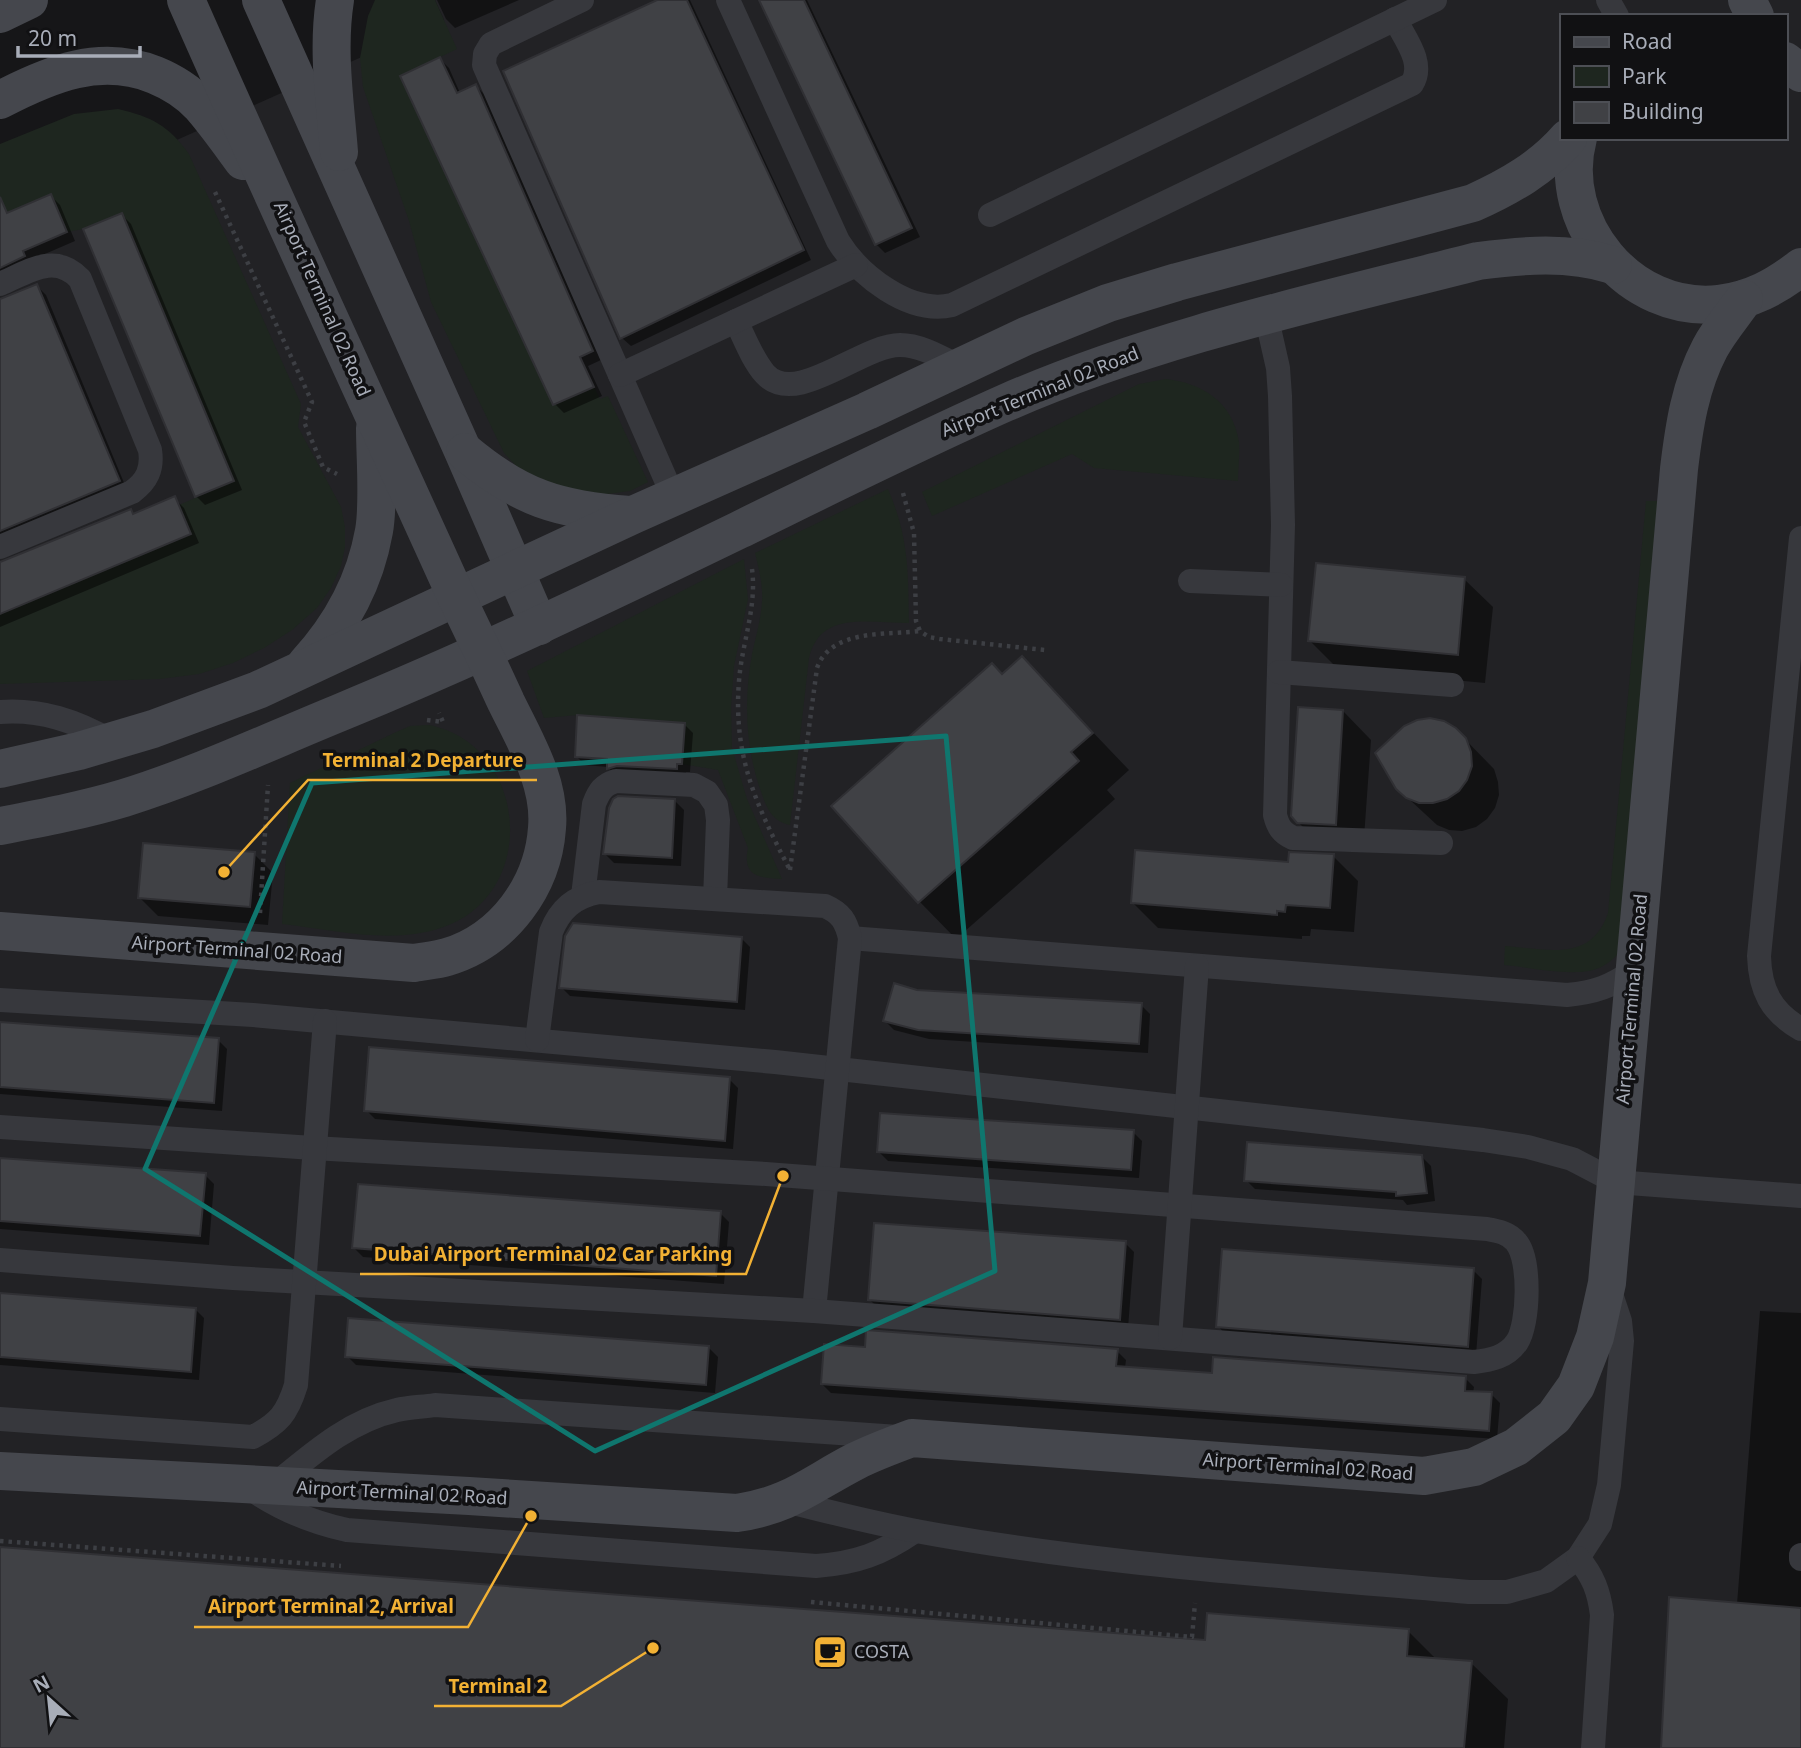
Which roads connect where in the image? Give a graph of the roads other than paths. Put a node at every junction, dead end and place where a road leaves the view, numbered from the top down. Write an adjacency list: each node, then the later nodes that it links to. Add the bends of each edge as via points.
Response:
1 (29, 0): 8 (street)
2 (186, 0): 14 (street, Airport Terminal 02 Road)
3 (261, 0): 13 (street)
4 (335, 0): 13 (street, via 331,56)
5 (582, 0): 24 (lane, via 491,44 484,65)
6 (728, 0): 16 (lane, via 838,241)
7 (1435, 0): 9 (lane)
8 (0, 14)
9 (1395, 19): 15 (lane); 16 (lane, via 1418,67 1412,84 952,305 925,307 875,282)
10 (0, 100): 14 (street, via 70,70 107,64 141,70 174,83 199,104)
11 (1566, 140): 23 (street, via 1534,170 1473,203 1119,300)
12 (1578, 140): 17 (street, via 1573,173 1576,198 1584,223)
13 (341, 182): 26 (street)
14 (281, 209): 25 (street, Airport Terminal 02 Road)
15 (990, 215)
16 (856, 265): 22 (lane)
17 (1613, 265): 20 (street, via 1635,283 1688,303 1716,304); 21 (street, Airport Terminal 02 Road, via 1557,255 1478,261)
18 (1801, 267): 20 (street)
19 (0, 284): 30 (lane, via 51,265 62,266 80,279 152,462 142,484 132,492)
20 (1770, 293): 50 (street, Airport Terminal 02 Road, via 1710,347 1684,427)
21 (1266, 315): 33 (lane, via 1280,396); 35 (street, Airport Terminal 02 Road, via 1116,359 1010,401)
22 (736, 321): 23 (lane, via 758,365 780,384 796,385 871,351 900,345); 24 (lane)
23 (960, 367): 27 (street)
24 (620, 375): 27 (lane)
25 (375, 415): 34 (street, Airport Terminal 02 Road); 37 (street, via 375,528 364,571 337,625)
26 (463, 451): 28 (street, via 517,490 547,503); 31 (street)
27 (673, 496): 28 (street)
28 (633, 515): 31 (street)
29 (1801, 538): 53 (lane, via 1759,956 1764,993 1787,1022)
30 (0, 547)
31 (513, 570): 34 (street); 35 (street)
32 (1190, 581): 33 (lane)
33 (1281, 585): 38 (lane)
34 (457, 597): 36 (street, Airport Terminal 02 Road); 37 (street)
35 (538, 626): 36 (street, Airport Terminal 02 Road)
36 (483, 652): 43 (street, Airport Terminal 02 Road, via 181,777 111,801); 47 (street, Airport Terminal 02 Road, via 534,759 545,792 547,826 542,861 528,893 507,920 480,942 448,956 414,963)
37 (300, 671): 41 (street, via 205,710)
38 (1279, 673): 39 (lane); 44 (lane, via 1275,815 1282,831 1293,838)
39 (1452, 685)
40 (0, 712): 41 (lane, via 37,712)
41 (111, 741): 42 (street)
42 (0, 769)
43 (0, 826)
44 (1441, 843)
45 (583, 896): 46 (lane, via 599,892); 46 (lane, via 594,804 598,793 616,781 694,785 707,792 716,805 718,820); 54 (lane, via 566,906 551,932)
46 (715, 899): 48 (lane, via 825,906 838,911)
47 (0, 931)
48 (850, 938): 49 (lane); 55 (lane)
49 (1198, 966): 50 (lane, via 1567,995 1613,985); 56 (lane)
50 (1635, 970): 60 (street, Airport Terminal 02 Road)
51 (0, 1000): 52 (lane)
52 (325, 1021): 54 (lane); 58 (lane)
53 (1801, 1029)
54 (537, 1040): 55 (lane)
55 (836, 1070): 56 (lane); 59 (lane)
56 (1187, 1108): 60 (lane, via 1528,1147 1572,1159); 62 (lane)
57 (0, 1127): 58 (lane)
58 (313, 1148): 59 (lane); 64 (lane)
59 (825, 1178): 62 (lane); 66 (lane)
60 (1616, 1182): 61 (lane); 65 (street, Airport Terminal 02 Road)
61 (1801, 1196)
62 (1180, 1205): 67 (lane); 67 (lane, via 1503,1232 1524,1254 1524,1328 1505,1354 1474,1362)
63 (0, 1260): 64 (lane)
64 (303, 1282): 66 (lane); 68 (lane, via 296,1385 288,1408 274,1426 253,1437)
65 (1606, 1283): 69 (street, Airport Terminal 02 Road, via 1595,1337 1576,1386 1554,1417 1516,1447 1474,1467 1424,1476); 74 (lane, via 1618,1312 1622,1341 1609,1485 1600,1524)
66 (814, 1311): 67 (lane)
67 (1170, 1338)
68 (0, 1419)
69 (912, 1438): 71 (lane, via 435,1405 397,1410 360,1422); 72 (street, Airport Terminal 02 Road, via 859,1460)
70 (0, 1471): 71 (street, Airport Terminal 02 Road)
71 (258, 1485): 72 (street, Airport Terminal 02 Road, via 737,1513); 73 (lane, via 267,1501 319,1524 347,1530 816,1566 869,1558)
72 (786, 1501): 73 (lane)
73 (915, 1531): 74 (lane, via 1199,1568 1469,1592 1507,1591 1546,1581)
74 (1578, 1558): 75 (lane, via 1600,1593 1602,1615)
75 (1593, 1748)

